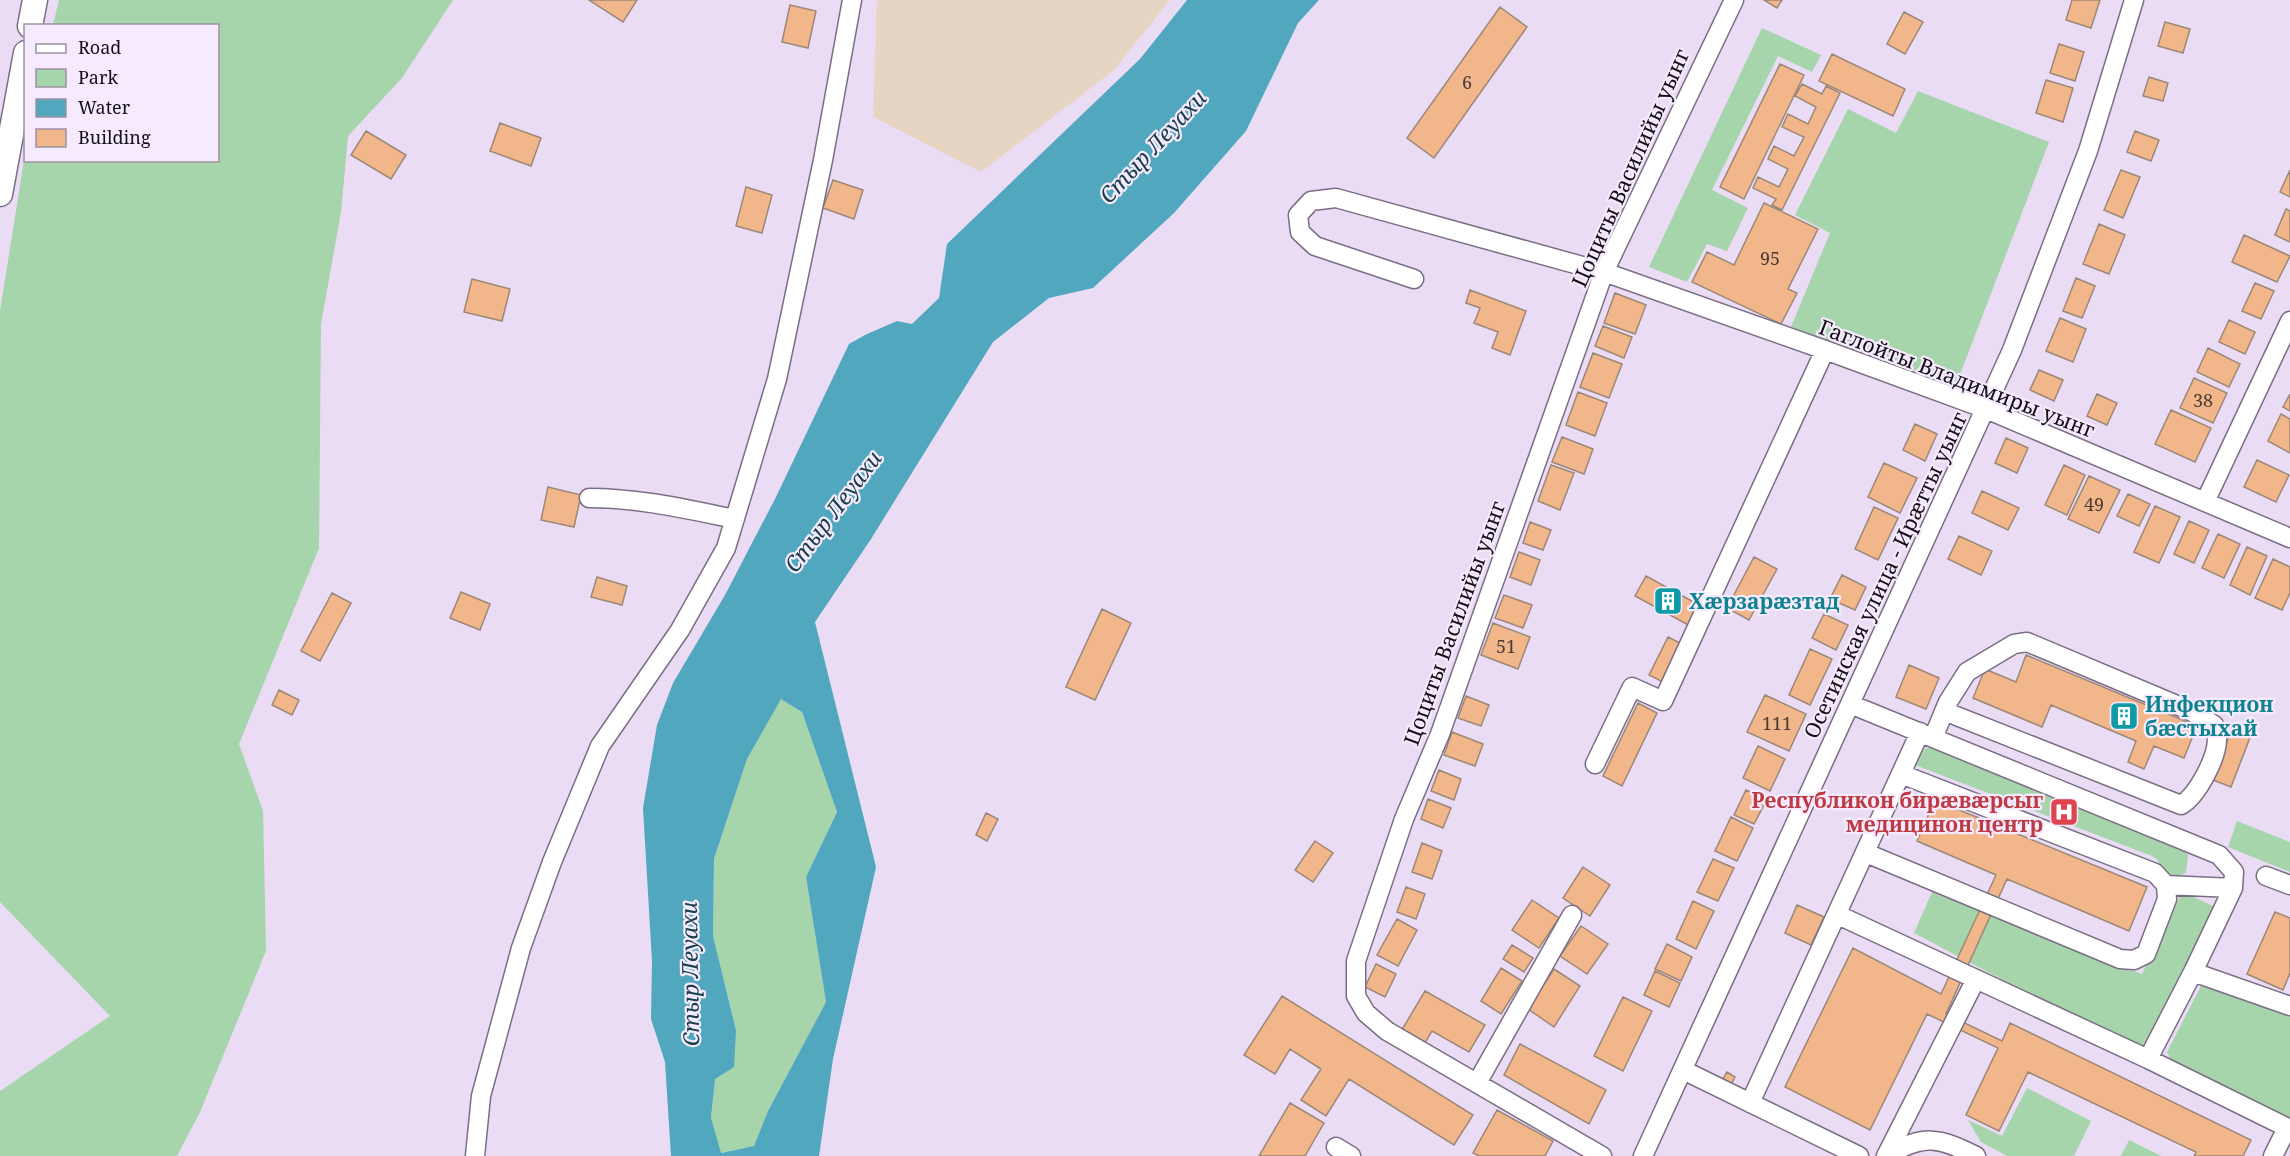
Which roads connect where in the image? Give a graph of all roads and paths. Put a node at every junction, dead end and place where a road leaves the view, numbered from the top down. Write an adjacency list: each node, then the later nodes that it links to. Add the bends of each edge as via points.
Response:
1 (35, 0): 5 (main road)
2 (852, 0): 15 (street, via 777,379)
3 (1734, 0): 8 (street, Цоциты Василийы уынг)
4 (2134, 0): 12 (street, Осетинская улица - Ирæтты уынг, via 2088,151)
5 (30, 24)
6 (24, 64): 7 (main road)
7 (0, 194)
8 (1604, 272): 9 (street, Гаглойты Владимиры уынг, via 1336,198 1311,201 1298,215 1300,232 1315,246); 11 (street, Гаглойты Владимиры уынг); 34 (street, Цоциты Василийы уынг, via 1440,734 1404,819 1356,962 1356,996 1366,1013 1387,1031)
9 (1414, 279)
10 (2290, 321): 14 (street)
11 (1825, 350): 12 (street, Гаглойты Владимиры уынг); 20 (street, via 1663,701 1632,687)
12 (1986, 409): 14 (street, Гаглойты Владимиры уынг); 17 (street, Осетинская улица - Ирæтты уынг)
13 (590, 498): 15 (street, via 622,498)
14 (2205, 502): 16 (street, Гаглойты Владимиры уынг)
15 (735, 519): 37 (street, via 726,548 680,630 600,746 552,862 521,948 481,1096)
16 (2290, 538)
17 (1850, 704): 19 (street); 33 (street, Осетинская улица - Ирæтты уынг)
18 (1944, 711): 18 (street, via 1966,672 2014,644 2027,642 2191,711 2214,725 2217,739 2207,772 2190,800 2181,805); 19 (street)
19 (1926, 735): 21 (street); 26 (street, via 2219,855 2234,872)
20 (1595, 764)
21 (1901, 774): 22 (street); 24 (street, via 2155,873)
22 (1866, 853): 24 (street, via 2120,958 2134,960 2146,954 2167,899); 28 (street)
23 (2266, 876): 25 (street)
24 (2166, 885): 26 (street)
25 (2290, 885)
26 (2233, 888): 29 (street)
27 (1572, 915): 34 (street)
28 (1838, 915): 30 (street); 35 (street)
29 (2193, 972): 31 (street); 32 (street)
30 (1976, 979): 32 (street); 41 (street)
31 (2290, 1006)
32 (2148, 1059): 36 (street)
33 (1683, 1070): 35 (street); 39 (street, Осетинская улица - Ирæтты уынг)
34 (1477, 1083): 38 (street, Цоциты Василийы уынг)
35 (1750, 1103): 40 (street)
36 (2289, 1128): 43 (street)
37 (475, 1156)
38 (1602, 1156)
39 (1643, 1156)
40 (1859, 1156)
41 (1886, 1156): 42 (street, via 1905,1144 1925,1139 1952,1144)
42 (1976, 1156)
43 (2273, 1156)

